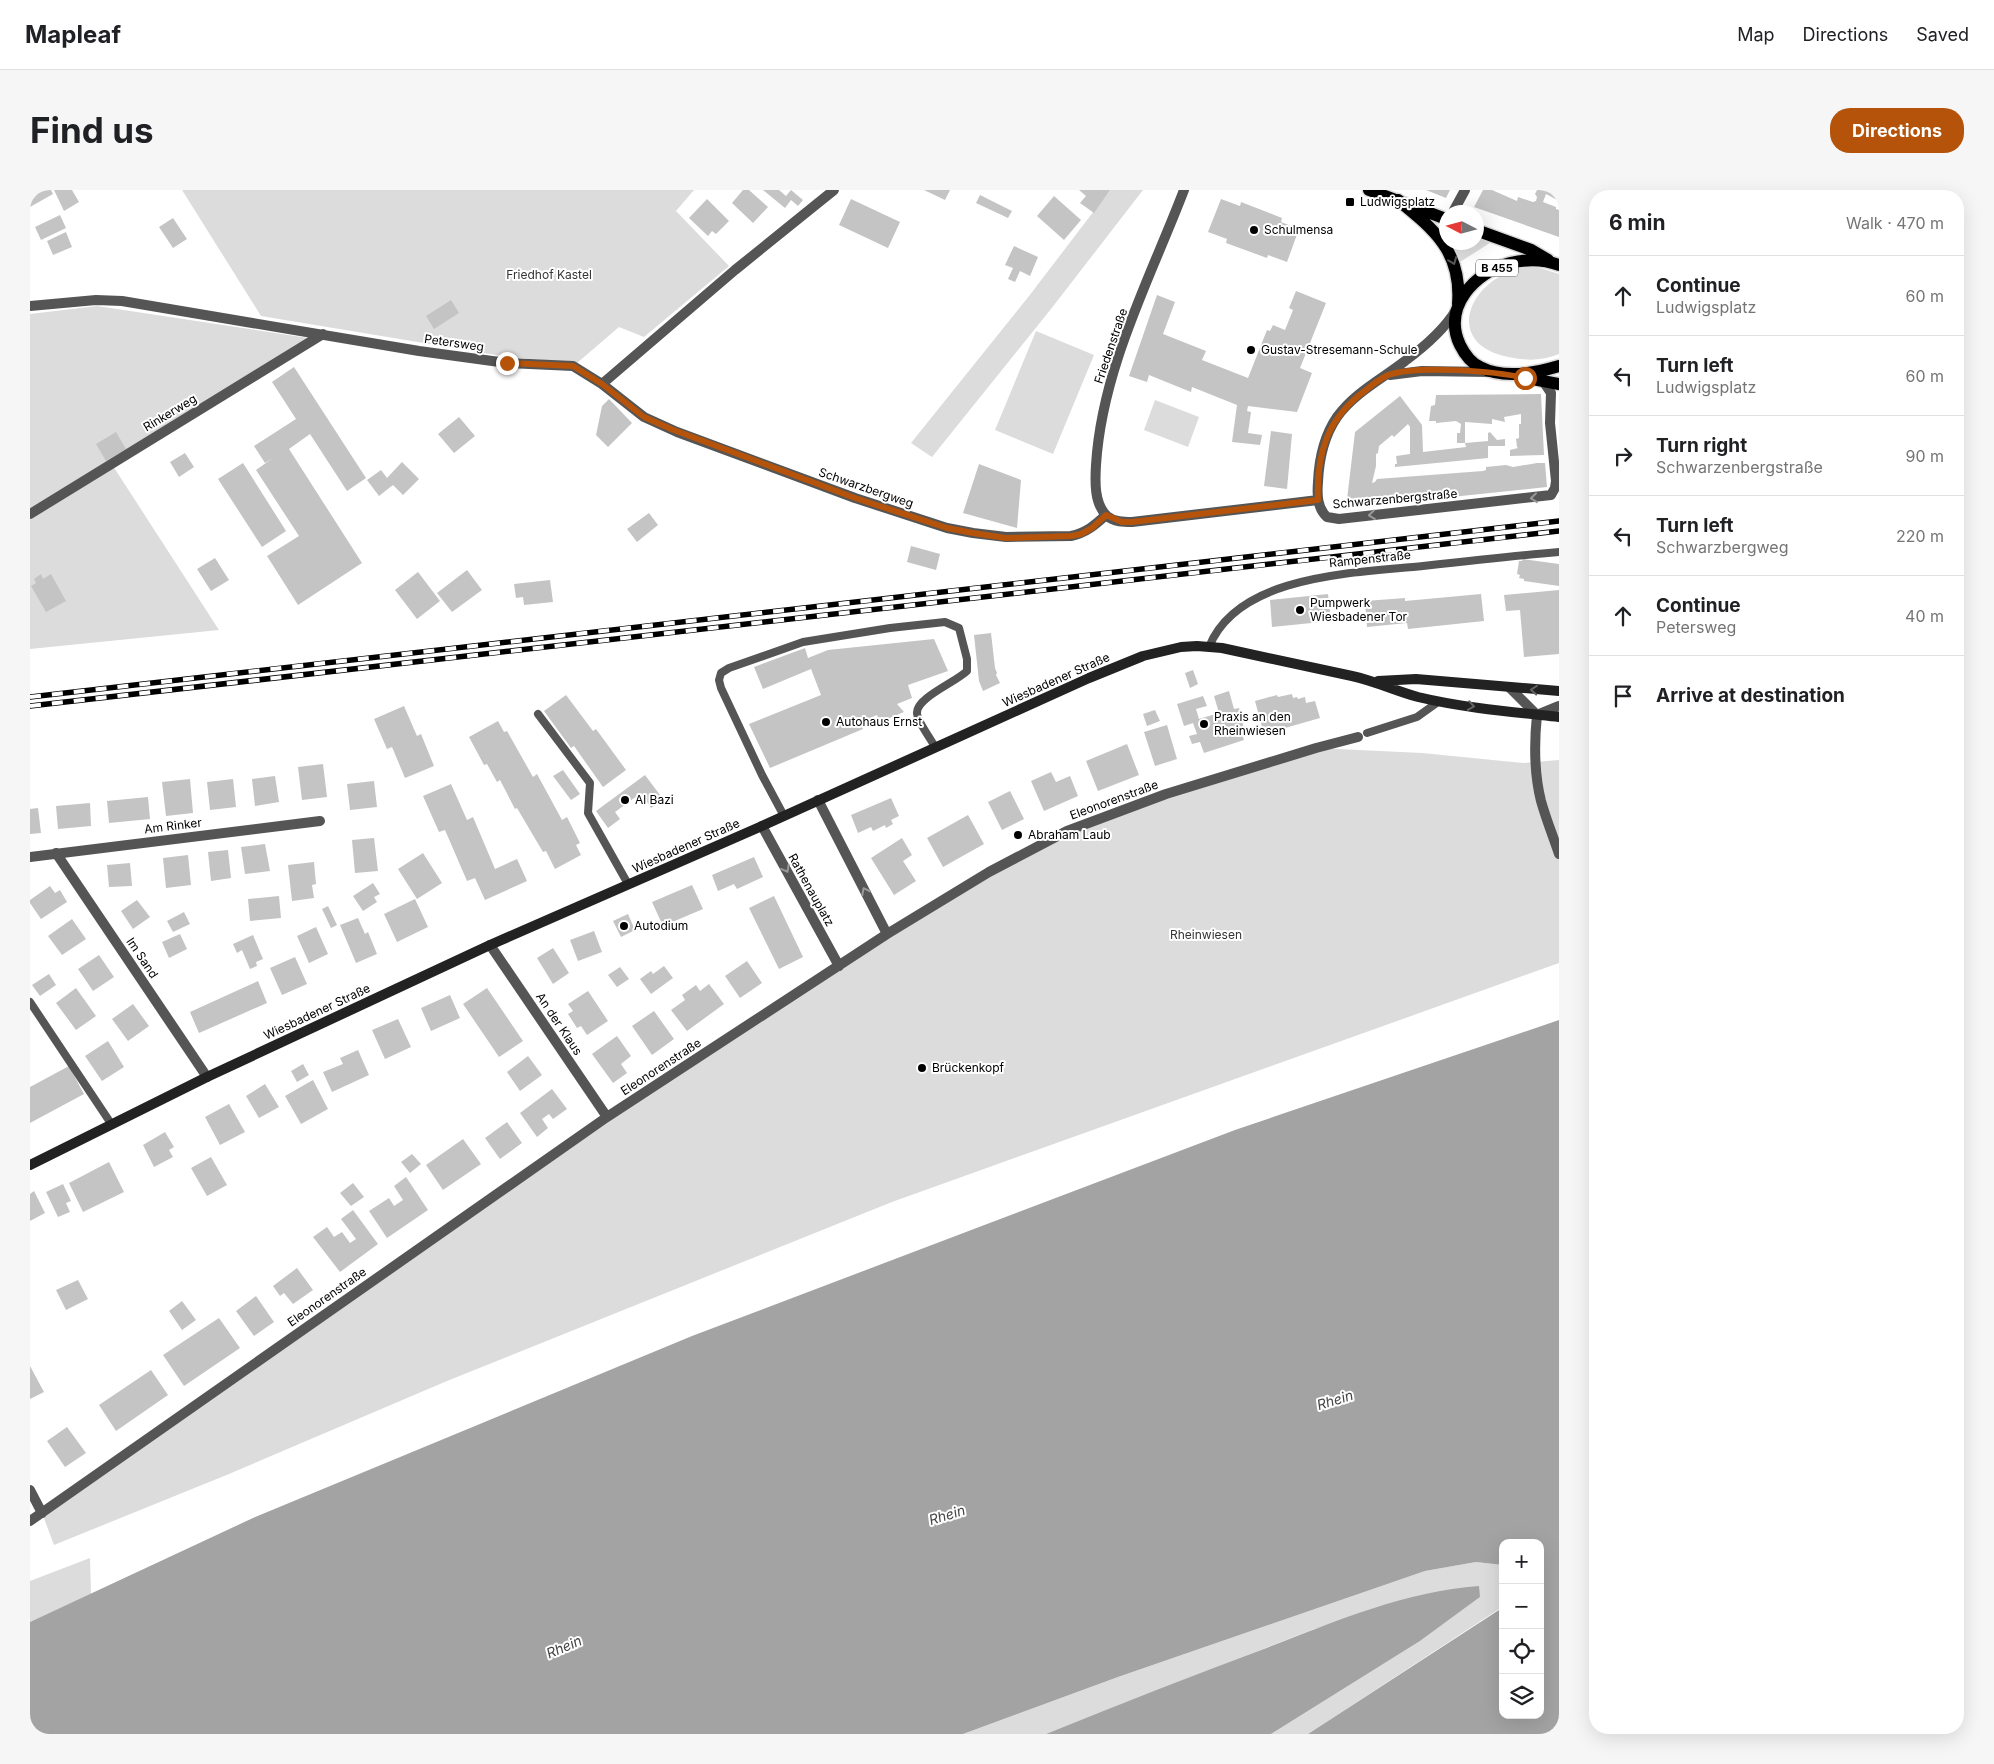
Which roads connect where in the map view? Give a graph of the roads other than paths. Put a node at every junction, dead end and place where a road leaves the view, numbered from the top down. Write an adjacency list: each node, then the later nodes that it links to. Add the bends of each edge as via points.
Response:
1 (834, 190): 17 (street)
2 (1184, 190): 21 (street, Friedenstraße, via 1129,327 1105,407 1095,479 1096,495)
3 (1369, 190): 5 (main road, B 455)
4 (1465, 190): 6 (street)
5 (1398, 200): 7 (main road, B 455); 11 (main road, B 455, one-way to 11, via 1428,224 1448,250 1456,270)
6 (1457, 205)
7 (1439, 216)
8 (1484, 233): 9 (main road, B 455, via 1531,250)
9 (1557, 265): 11 (main road, B 455, via 1539,260 1502,265 1470,286)
10 (30, 306): 12 (street, Petersweg, via 122,301)
11 (1457, 308): 14 (main road, B 455, via 1456,331 1466,355 1480,368); 15 (street, via 1431,339)
12 (323, 334): 17 (street, Petersweg, via 507,363 573,366); 20 (street, Rinkerweg)
13 (1559, 366): 14 (main road, B 455, via 1534,372)
14 (1500, 373): 15 (street, via 1413,371); 16 (main road, B 455)
15 (1380, 379): 19 (street, via 1345,407 1329,431 1319,466)
16 (1543, 381): 18 (main road, B 455); 19 (street, Schwarzenbergstraße, one-way to 19, via 1551,392 1550,423 1556,481 1551,495 1339,519 1323,514)
17 (602, 384): 21 (street, Schwarzbergweg, via 644,417 671,429 833,490 947,528 1000,537 1071,536 1092,528)
18 (1559, 384)
19 (1318, 500): 21 (street, Schwarzenbergstraße, via 1132,522 1122,522)
20 (30, 514)
21 (1106, 515)
22 (1559, 552): 23 (lane, Rampenstraße, via 1355,573 1302,582 1257,598 1241,608 1220,626)
23 (1209, 647): 24 (main road, Wiesbadener Straße); 33 (main road, Wiesbadener Straße, via 1181,647 1144,656)
24 (1373, 681): 25 (main road, via 1416,679); 27 (main road)
25 (1508, 687): 26 (main road, one-way to 25); 30 (street)
26 (1559, 691)
27 (1438, 702): 30 (main road, one-way to 30); 32 (lane, via 1416,718)
28 (1559, 706): 30 (street)
29 (538, 714): 41 (lane, via 590,782 588,813)
30 (1537, 715): 31 (main road); 39 (street, via 1534,753 1541,801)
31 (1559, 717)
32 (1362, 735): 42 (street, Eleonorenstraße, via 1166,794 1067,831 989,872)
33 (935, 747): 34 (main road, Wiesbadener Straße); 35 (lane, via 917,714 918,706 966,671 967,659 959,628 951,623 890,628 803,642 729,668 721,673 721,688)
34 (818, 800): 35 (main road, Wiesbadener Straße); 42 (street, one-way to 34)
35 (784, 816): 37 (main road, Wiesbadener Straße)
36 (320, 821): 38 (street, Am Rinker)
37 (762, 826): 41 (main road, Wiesbadener Straße); 44 (street, Rathenauplatz, one-way to 44)
38 (56, 854): 40 (street, Am Rinker); 46 (street, Im Sand)
39 (1559, 854)
40 (30, 856)
41 (628, 884): 43 (main road, Wiesbadener Straße)
42 (887, 934): 44 (street, Eleonorenstraße)
43 (490, 945): 46 (main road, Wiesbadener Straße); 47 (street, An der Klaus)
44 (839, 966): 47 (street, Eleonorenstraße)
45 (30, 1002): 48 (lane)
46 (207, 1077): 48 (main road, Wiesbadener Straße)
47 (607, 1117): 51 (street, Eleonorenstraße)
48 (112, 1125): 49 (main road, Wiesbadener Straße)
49 (30, 1165)
50 (30, 1490): 51 (street)
51 (42, 1513): 52 (street, Eleonorenstraße)
52 (30, 1521)

